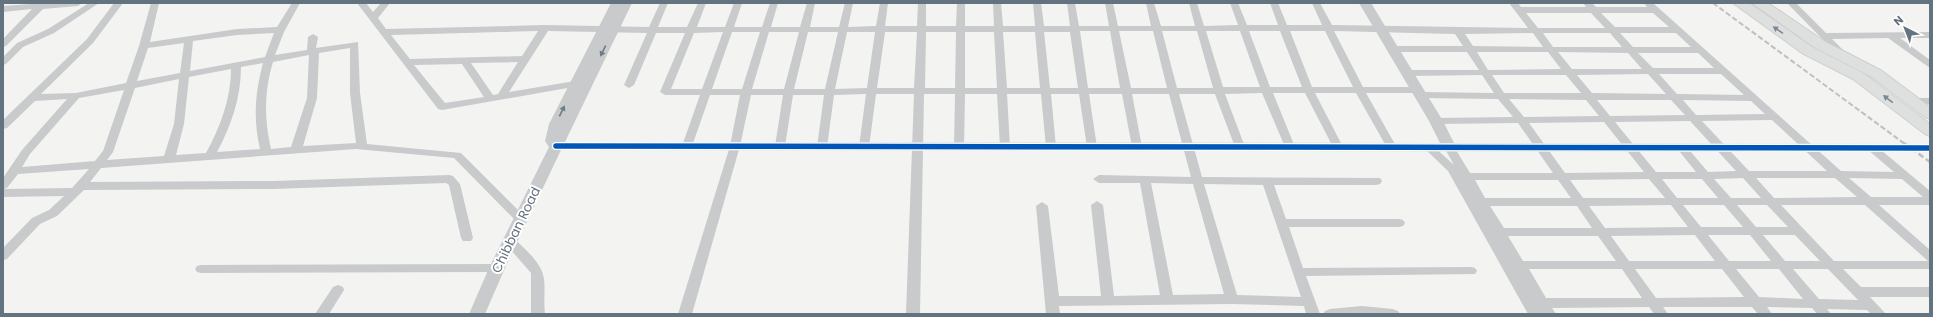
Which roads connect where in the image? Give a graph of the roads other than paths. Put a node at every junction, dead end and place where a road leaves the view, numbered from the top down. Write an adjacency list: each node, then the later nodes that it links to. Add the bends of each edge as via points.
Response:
1 (78, 3): 32 (street)
2 (95, 3): 72 (street, via 51,31)
3 (119, 3): 117 (street, via 90,41)
4 (156, 3): 73 (street)
5 (296, 3): 45 (street, via 291,16)
6 (362, 3): 38 (street)
7 (386, 3): 38 (street)
8 (616, 3): 46 (street, Chibban Road)
9 (626, 3): 46 (street, Chibban Road)
10 (664, 3): 47 (street)
11 (702, 3): 48 (street)
12 (738, 3): 49 (street)
13 (774, 3): 50 (street)
14 (811, 3): 51 (street)
15 (849, 3): 52 (street)
16 (884, 3): 53 (street)
17 (922, 3): 54 (street)
18 (961, 3): 55 (street)
19 (997, 3): 56 (street)
20 (1037, 3): 57 (street)
21 (1071, 3): 58 (street)
22 (1109, 3): 59 (street)
23 (1150, 3): 42 (street)
24 (1193, 3): 40 (street)
25 (1234, 3): 43 (street)
26 (1274, 3): 60 (street)
27 (1316, 3): 41 (street)
28 (1365, 3): 44 (street)
29 (1740, 3): 122 (main road, one-way to 29, via 1858,76 1807,50)
30 (1759, 3): 80 (main road, via 1819,44)
31 (1791, 3): 69 (street)
32 (54, 4): 33 (street)
33 (40, 6): 37 (street); 71 (street)
34 (1515, 6): 35 (street); 64 (street)
35 (1590, 6): 36 (street); 61 (street)
36 (1652, 6): 62 (street)
37 (3, 9)
38 (373, 18): 65 (street)
39 (545, 28): 46 (street); 65 (street); 82 (street)
40 (1201, 28): 42 (street); 43 (street); 97 (street)
41 (1328, 28): 44 (street); 60 (street); 100 (street)
42 (1157, 29): 59 (street); 104 (street)
43 (1242, 29): 60 (street); 98 (street)
44 (1380, 29): 63 (street); 74 (street)
45 (280, 30): 70 (street, via 237,32); 81 (street)
46 (608, 30): 47 (street); 94 (street, Chibban Road); 131 (street, Chibban Road, one-way to 131)
47 (652, 30): 48 (street); 95 (street)
48 (691, 30): 49 (street); 113 (street, via 665,92)
49 (729, 30): 50 (street); 113 (street)
50 (766, 30): 51 (street); 105 (street)
51 (804, 30): 52 (street); 106 (street)
52 (843, 30): 53 (street); 107 (street)
53 (880, 30): 54 (street); 108 (street)
54 (921, 30): 55 (street); 109 (street)
55 (961, 30): 56 (street); 110 (street)
56 (999, 30): 57 (street); 111 (street)
57 (1039, 30): 58 (street); 101 (street)
58 (1075, 30): 59 (street); 102 (street)
59 (1114, 30): 103 (street)
60 (1286, 30): 99 (street)
61 (1612, 30): 62 (street); 64 (street); 77 (street)
62 (1676, 30): 78 (street)
63 (1458, 31): 64 (street); 75 (street)
64 (1535, 31): 76 (street)
65 (384, 32): 85 (street)
66 (1890, 35): 67 (street); 69 (street); 87 (street)
67 (1930, 35)
68 (313, 36): 79 (street)
69 (1824, 36): 80 (street)
70 (189, 39): 73 (street); 93 (street)
71 (3, 45): 72 (street)
72 (20, 45): 84 (street)
73 (144, 46): 96 (street)
74 (1393, 49): 75 (street); 90 (street)
75 (1471, 49): 76 (street); 91 (street)
76 (1550, 50): 77 (street); 92 (street)
77 (1630, 50): 78 (street); 88 (street)
78 (1699, 50): 89 (street)
79 (313, 52): 81 (street); 137 (street, via 355,44 352,68); 158 (street, via 312,98)
80 (1846, 58): 122 (main road, via 1876,74)
81 (268, 59): 86 (street); 159 (street, via 260,100 260,121)
82 (525, 59): 83 (street); 118 (street)
83 (464, 60): 85 (street); 118 (street)
84 (3, 62)
85 (407, 62): 118 (street, via 442,106)
86 (236, 65): 93 (street); 160 (street, via 234,92 224,130)
87 (1930, 65)
88 (1650, 71): 89 (street); 92 (street); 119 (street)
89 (1722, 71): 120 (street)
90 (1408, 73): 91 (street); 112 (street)
91 (1486, 73): 92 (street); 116 (street)
92 (1571, 73): 114 (street)
93 (185, 76): 96 (street); 161 (street, via 179,124)
94 (575, 84): 118 (street); 131 (street, Chibban Road, one-way to 94, via 552,141 556,124)
95 (629, 85)
96 (130, 87): 115 (street); 162 (street, via 108,152)
97 (1219, 90): 98 (street); 104 (street); 146 (street)
98 (1266, 90): 99 (street); 147 (street)
99 (1308, 90): 100 (street); 148 (street)
100 (1359, 90): 112 (street); 136 (street)
101 (1045, 91): 102 (street); 111 (street); 142 (street)
102 (1083, 91): 103 (street); 143 (street)
103 (1126, 91): 104 (street); 144 (street)
104 (1172, 91): 145 (street)
105 (746, 92): 106 (street); 113 (street); 133 (street)
106 (788, 92): 107 (street); 134 (street)
107 (829, 92): 108 (street); 135 (street)
108 (871, 92): 109 (street); 138 (street)
109 (918, 92): 110 (street); 139 (street)
110 (959, 92): 111 (street); 140 (street)
111 (1001, 92): 141 (street)
112 (1419, 92): 116 (street); 128 (street)
113 (707, 94): 132 (street)
114 (1588, 95): 116 (street); 119 (street); 126 (street)
115 (76, 96): 117 (street); 164 (street, via 26,152)
116 (1501, 96): 127 (street)
117 (31, 98): 129 (street)
118 (496, 98)
119 (1674, 98): 120 (street); 125 (street)
120 (1751, 98): 124 (street)
121 (1930, 101): 122 (street)
122 (1911, 108): 123 (main road); 130 (main road)
123 (1930, 114)
124 (1773, 117): 125 (street); 155 (street)
125 (1694, 118): 126 (street); 154 (street)
126 (1607, 119): 127 (street); 152 (street)
127 (1521, 120): 128 (street); 151 (street)
128 (1436, 121): 150 (street)
129 (3, 126)
130 (1930, 130)
131 (556, 146): 132 (street); 190 (street, Chibban Road)
132 (687, 146): 133 (street)
133 (736, 146): 134 (street); 228 (street)
134 (780, 146): 135 (street)
135 (822, 146): 138 (street)
136 (1391, 146): 148 (street); 149 (street)
137 (363, 147): 158 (street); 190 (street, via 457,155)
138 (864, 147): 139 (street)
139 (917, 147): 140 (street); 229 (street)
140 (959, 147): 141 (street)
141 (1005, 147): 142 (street)
142 (1051, 147): 143 (street)
143 (1092, 147): 144 (street)
144 (1138, 147): 145 (street)
145 (1188, 147): 146 (street); 174 (street)
146 (1240, 147): 147 (street)
147 (1290, 147): 148 (street)
148 (1338, 147)
149 (1428, 147): 150 (street); 163 (street)
150 (1447, 147): 151 (street); 163 (street); 170 (street)
151 (1540, 147): 152 (street); 171 (street)
152 (1630, 147): 153 (street); 168 (street)
153 (1681, 147): 154 (street); 166 (street)
154 (1721, 147): 155 (street); 167 (street)
155 (1807, 148): 156 (street); 165 (street)
156 (1871, 148): 157 (street); 169 (street)
157 (1930, 148)
158 (296, 150): 159 (street)
159 (266, 153): 160 (street)
160 (210, 155): 161 (street)
161 (169, 159): 162 (street)
162 (99, 165): 164 (street); 178 (street)
163 (1452, 169): 233 (street)
164 (14, 171): 177 (street)
165 (1837, 174): 167 (street); 169 (street); 187 (street)
166 (1705, 175): 167 (street); 168 (street); 185 (street)
167 (1747, 175): 186 (street)
168 (1653, 176): 171 (street); 184 (street)
169 (1905, 176): 180 (street)
170 (1468, 177): 171 (street); 182 (street)
171 (1561, 177): 183 (street)
172 (1099, 179): 173 (street)
173 (1145, 179): 174 (street); 216 (street)
174 (1197, 180): 176 (street); 215 (street)
175 (1376, 180): 176 (street)
176 (1267, 181): 191 (street)
177 (3, 185)
178 (78, 189): 179 (street); 198 (street, via 449,179 454,184); 200 (street, via 53,213 36,222)
179 (3, 192)
180 (1930, 197)
181 (1930, 201): 187 (street)
182 (1482, 202): 183 (street); 197 (street)
183 (1579, 202): 184 (street); 193 (street)
184 (1674, 202): 185 (street); 194 (street)
185 (1728, 202): 186 (street); 195 (street)
186 (1772, 202): 187 (street); 196 (street)
187 (1868, 202): 201 (street)
188 (1097, 205): 217 (street)
189 (1042, 206): 218 (street)
190 (521, 219): 199 (street, Chibban Road)
191 (1282, 223): 192 (street); 211 (street)
192 (1398, 223)
193 (1601, 231): 194 (street); 197 (street); 203 (street)
194 (1698, 231): 195 (street); 204 (street)
195 (1753, 231): 196 (street); 205 (street)
196 (1798, 231): 206 (street)
197 (1500, 232): 202 (street)
198 (467, 238)
199 (510, 242): 208 (street, Chibban Road); 227 (street, via 537,272)
200 (3, 256)
201 (1930, 257)
202 (1520, 265): 203 (street); 223 (street)
203 (1625, 265): 204 (street); 219 (street)
204 (1725, 265): 205 (street); 220 (street)
205 (1782, 265): 206 (street); 221 (street)
206 (1833, 265): 207 (street); 213 (street)
207 (1930, 265)
208 (497, 268): 209 (street); 226 (street, Chibban Road)
209 (201, 269)
210 (1471, 271): 211 (street)
211 (1299, 272): 222 (street)
212 (338, 290): 225 (street)
213 (1859, 292): 214 (street); 224 (street)
214 (1930, 292)
215 (1232, 298): 216 (street); 222 (street)
216 (1167, 299): 217 (street)
217 (1108, 300): 218 (street)
218 (1053, 301): 230 (street)
219 (1652, 302): 220 (street); 223 (street); 234 (street)
220 (1755, 302): 221 (street); 235 (street)
221 (1815, 303): 224 (street); 236 (street)
222 (1311, 308)
223 (1546, 308)
224 (1875, 309)
225 (322, 314)
226 (477, 314)
227 (538, 314)
228 (685, 314)
229 (913, 314)
230 (1054, 314)
231 (1330, 314): 232 (street, via 1344,311)
232 (1394, 314)
233 (1535, 314)
234 (1661, 314)
235 (1765, 314)
236 (1824, 314)

